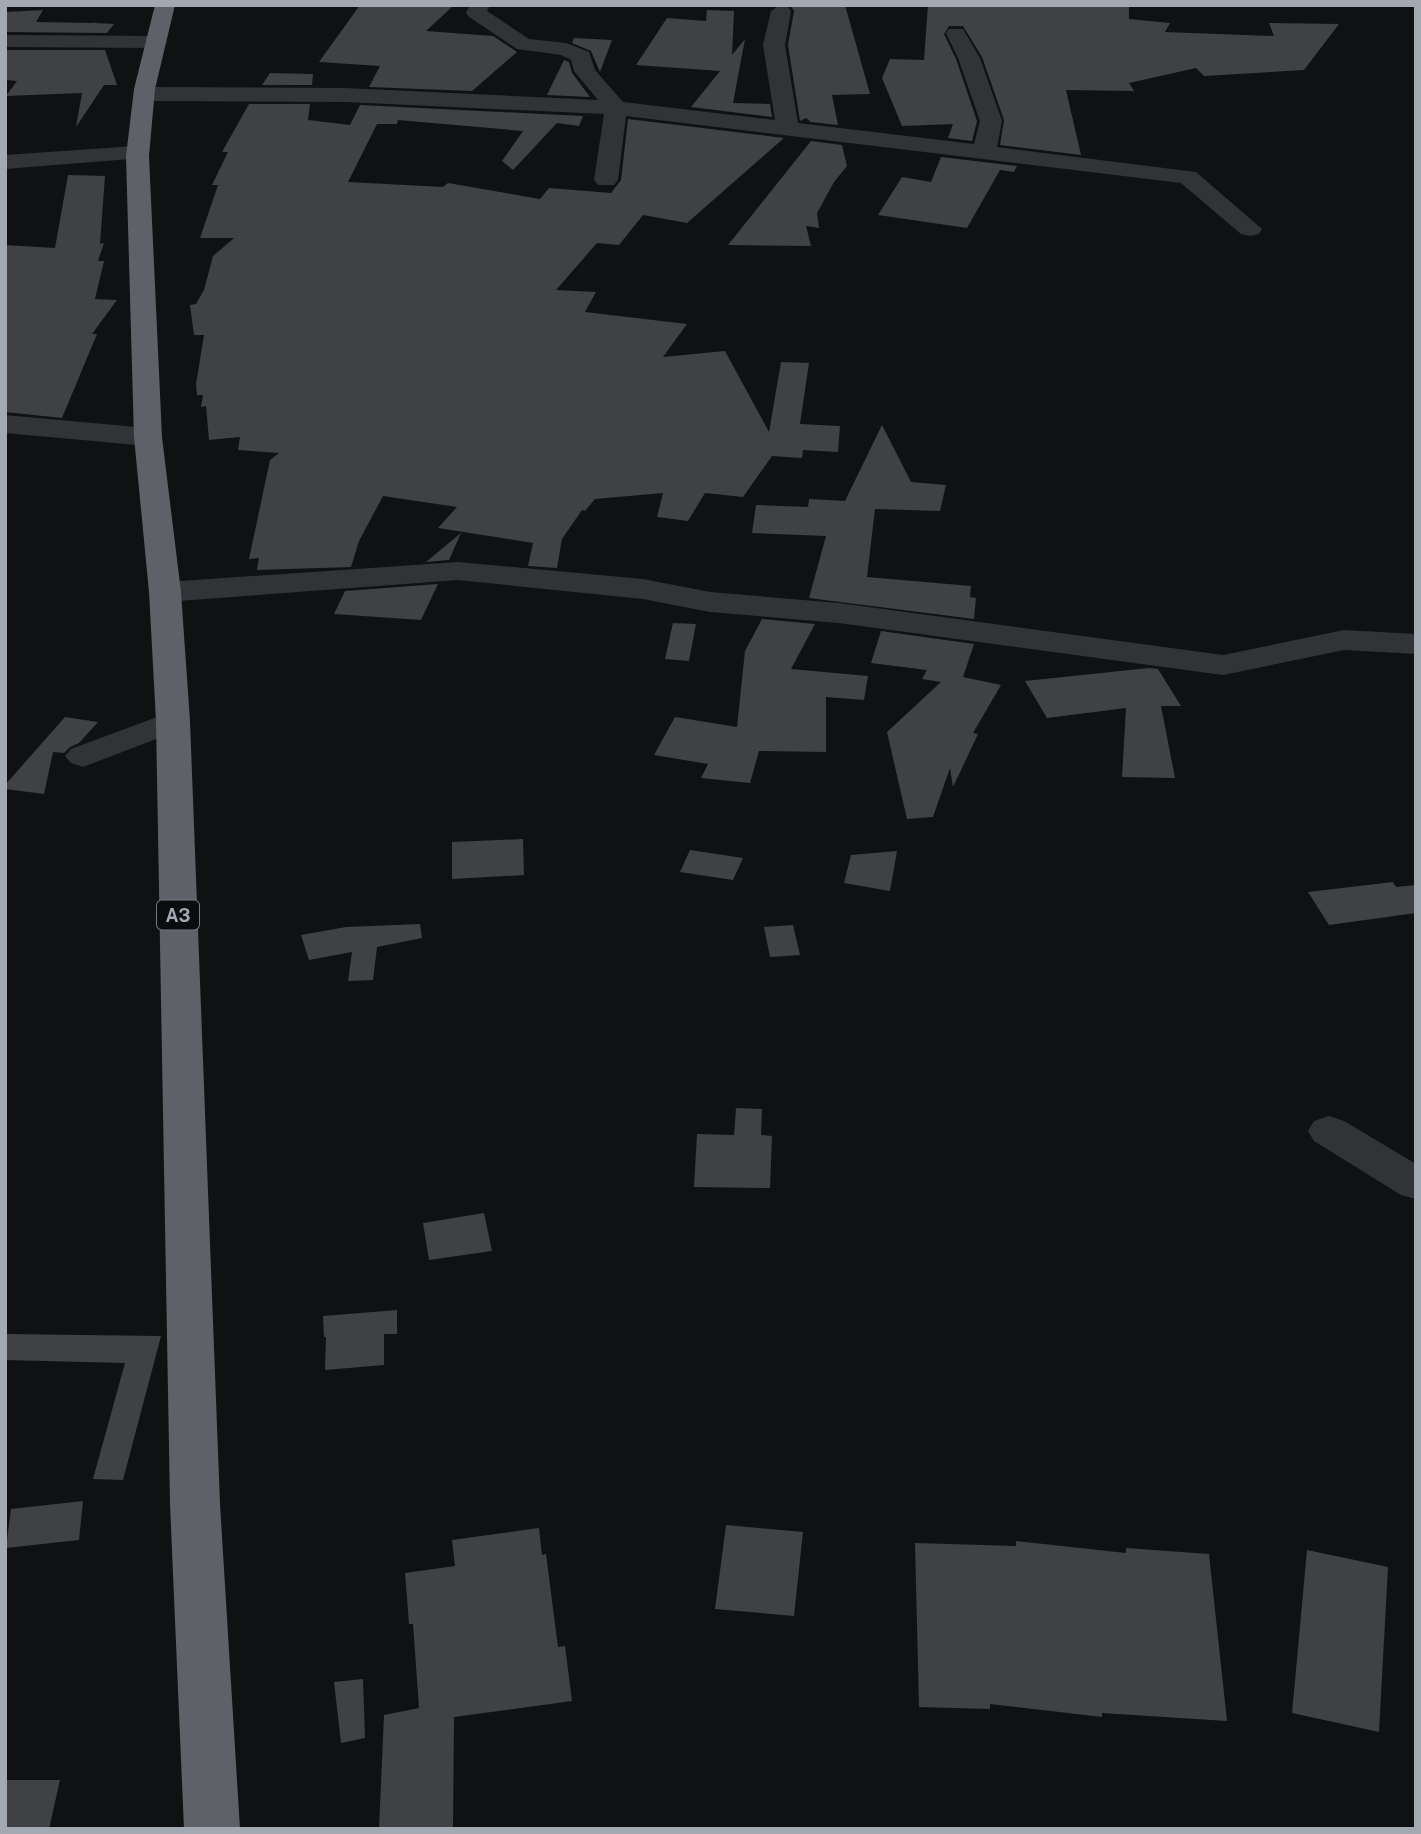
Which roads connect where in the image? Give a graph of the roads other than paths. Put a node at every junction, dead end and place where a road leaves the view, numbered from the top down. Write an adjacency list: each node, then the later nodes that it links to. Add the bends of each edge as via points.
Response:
1 (165, 5): 6 (highway, A3)
2 (480, 5): 8 (street, via 476,13 524,45 566,49 581,57 585,71)
3 (781, 11): 9 (street, via 774,45)
4 (956, 33): 10 (street, via 991,121)
5 (5, 41): 6 (street)
6 (156, 42): 7 (highway, A3)
7 (145, 94): 8 (street, via 345,95); 11 (highway, A3)
8 (616, 108): 9 (street); 13 (street)
9 (787, 127): 10 (street)
10 (984, 151): 14 (street, via 1188,177)
11 (135, 153): 12 (street); 16 (highway, A3)
12 (5, 162)
13 (606, 180)
14 (1250, 229)
15 (5, 424): 16 (street)
16 (148, 437): 17 (highway, A3)
17 (165, 592): 18 (street, via 458,571 838,613 1223,666 1344,640); 19 (highway, A3)
18 (1416, 644)
19 (173, 721): 20 (street); 23 (highway, A3, via 195,1504)
20 (83, 756)
21 (1329, 1131): 22 (street)
22 (1416, 1184)
23 (212, 1829)

